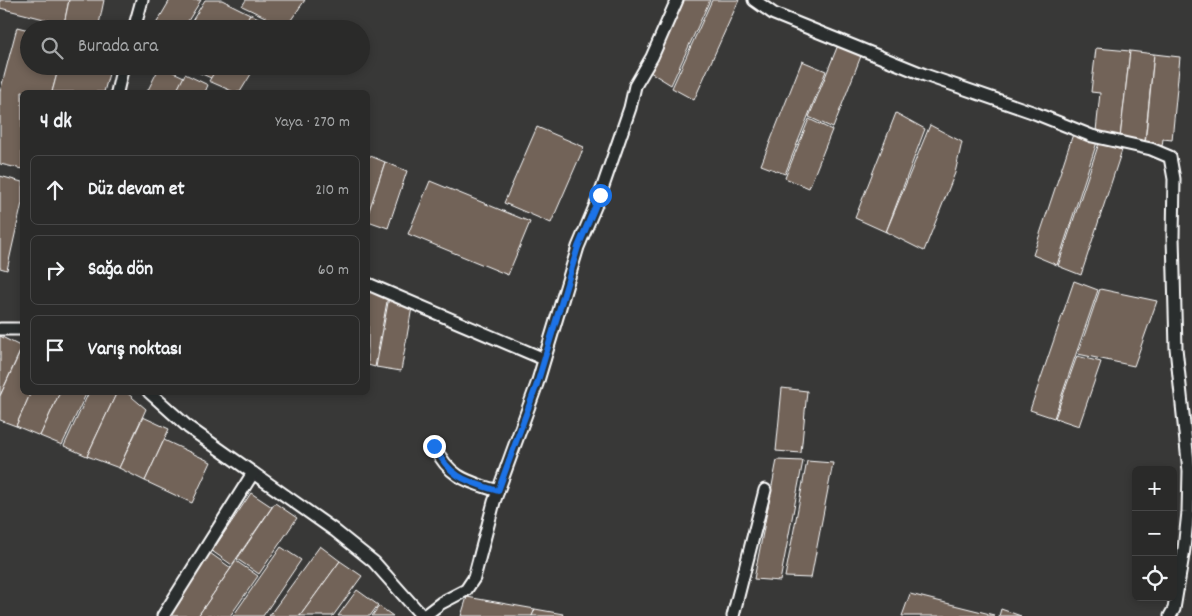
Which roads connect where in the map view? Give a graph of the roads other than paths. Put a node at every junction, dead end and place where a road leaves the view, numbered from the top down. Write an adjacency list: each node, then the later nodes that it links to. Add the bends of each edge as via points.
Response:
1 (142, 0): 4 (street)
2 (677, 0): 10 (street, via 652,57 635,86 600,195 578,247)
3 (754, 0): 19 (street, via 774,14 925,76 1092,136 1151,149 1170,157 1174,179 1176,348 1189,471 1184,549)
4 (136, 20)
5 (121, 75): 6 (street)
6 (117, 90)
7 (370, 285): 10 (street)
8 (0, 329): 9 (street)
9 (20, 329)
10 (544, 359): 15 (street)
11 (152, 395): 13 (street, via 188,427)
12 (434, 446): 15 (street, via 442,461 457,476)
13 (253, 474): 16 (street); 17 (street, via 374,562)
14 (766, 490): 18 (street)
15 (498, 491): 17 (street, via 474,578 466,590)
16 (163, 616)
17 (423, 616)
18 (733, 616)
19 (1170, 616)

